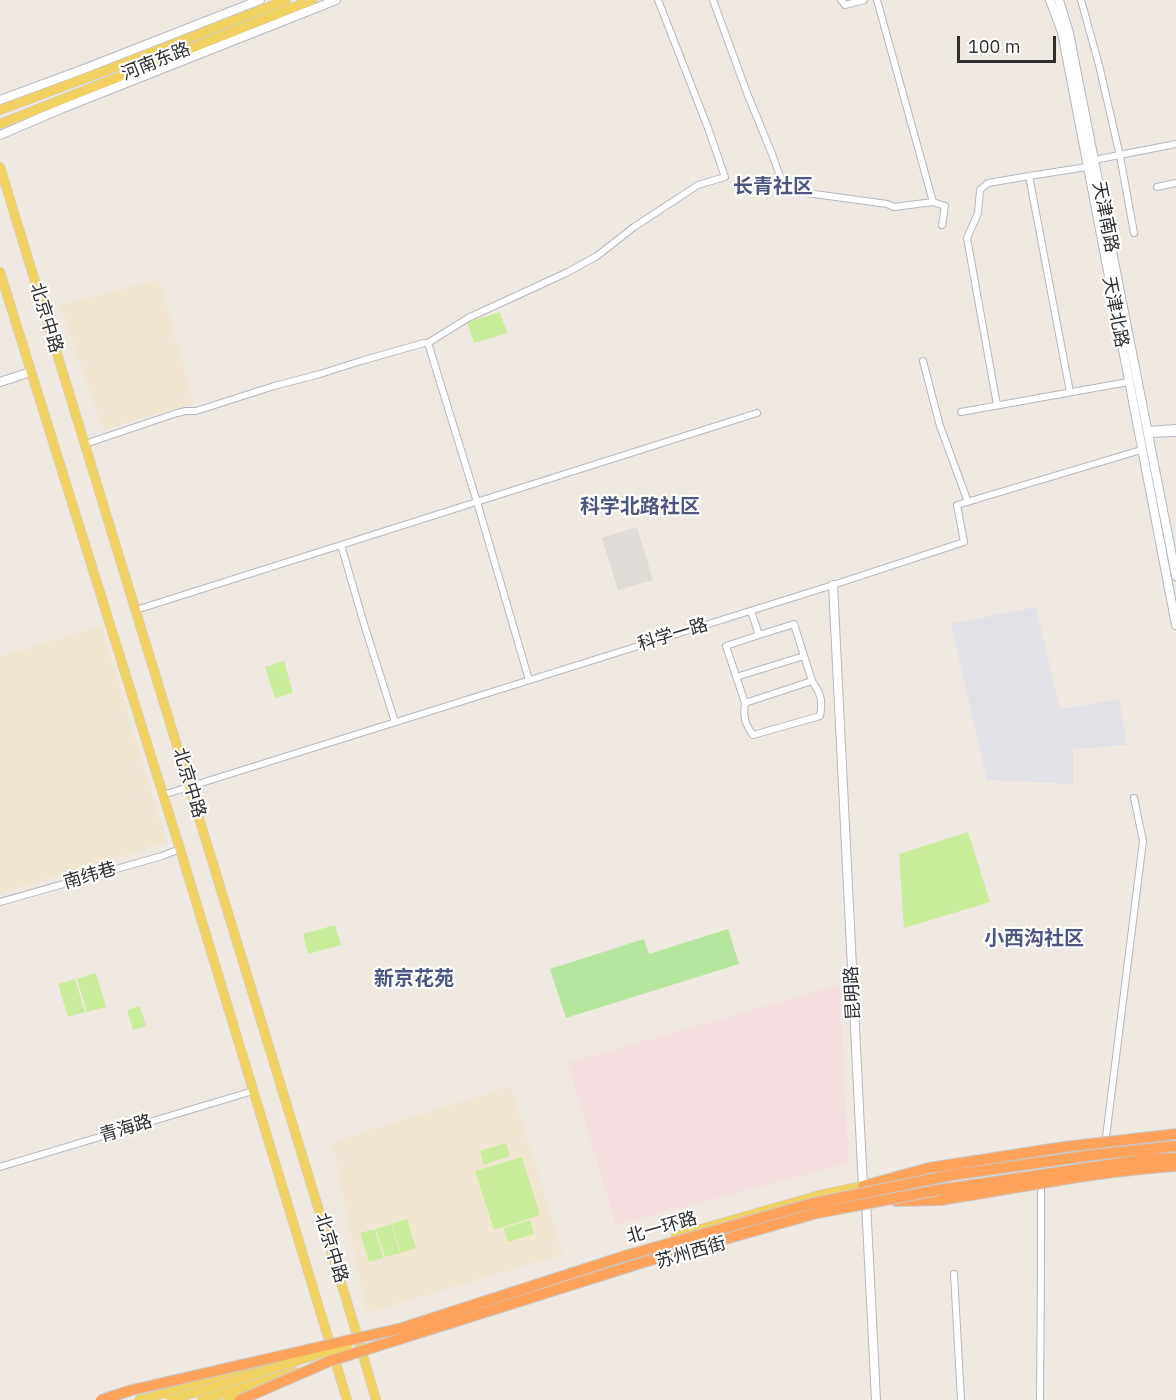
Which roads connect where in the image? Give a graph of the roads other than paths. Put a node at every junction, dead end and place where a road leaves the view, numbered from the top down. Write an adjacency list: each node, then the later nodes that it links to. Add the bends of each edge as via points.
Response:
1 (260, 0): 13 (street)
2 (286, 0): 14 (main road, 河南东路)
3 (312, 0): 15 (main road, 河南东路)
4 (336, 0): 16 (street)
5 (658, 0): 29 (street, via 725,177 698,185 568,273 468,318)
6 (841, 0): 7 (street, via 844,5)
7 (864, 0)
8 (877, 0): 25 (street)
9 (1050, 0): 21 (street, 天津北路, via 1062,32)
10 (1059, 0): 19 (street, 天津南路)
11 (1081, 0): 18 (street)
12 (715, 1): 25 (street, via 782,182 807,193 894,207)
13 (0, 100)
14 (0, 110)
15 (0, 124)
16 (0, 135)
17 (1176, 144): 18 (street)
18 (1120, 156): 19 (street); 27 (street)
19 (1094, 160): 30 (street, 天津南路)
20 (0, 167): 42 (main road, 北京中路)
21 (1087, 167): 22 (street); 30 (street, 天津北路)
22 (1029, 176): 35 (street); 36 (street, via 988,183 980,190 978,213 967,238)
23 (1176, 183): 24 (street)
24 (1157, 187)
25 (933, 202): 26 (street, via 945,206)
26 (942, 225)
27 (1134, 233)
28 (0, 272): 32 (main road, 北京中路)
29 (428, 344): 42 (street, via 196,411 177,413); 44 (street)
30 (1128, 358): 34 (street, 天津北路); 40 (street, 天津南路)
31 (923, 361): 45 (street, via 940,426)
32 (31, 372): 33 (street); 61 (main road, 北京中路)
33 (0, 382)
34 (1128, 382): 35 (street); 43 (street, 天津北路)
35 (1070, 392): 36 (street)
36 (997, 405): 37 (street)
37 (961, 412)
38 (757, 413): 44 (street)
39 (1176, 429): 40 (street)
40 (1147, 432): 41 (street); 46 (street, 天津南路)
41 (1176, 433)
42 (85, 444): 50 (main road, 北京中路)
43 (1141, 450): 45 (street); 46 (street, 天津北路)
44 (477, 502): 47 (street); 56 (street)
45 (968, 502): 49 (street, 科学一路, via 957,506 964,542)
46 (1163, 538): 48 (street, 天津南路); 52 (street, 天津北路)
47 (341, 545): 50 (street); 59 (street)
48 (1176, 576)
49 (833, 585): 51 (street, 科学一路); 73 (street, 昆明路)
50 (136, 610): 60 (main road, 北京中路)
51 (751, 611): 53 (street); 56 (street, 科学一路)
52 (1176, 625)
53 (759, 635): 54 (street, via 794,624); 55 (street, via 726,646)
54 (804, 656): 55 (street); 57 (street)
55 (736, 677): 58 (street)
56 (529, 680): 59 (street, 科学一路)
57 (812, 681): 58 (street); 58 (street, via 819,691 820,716 753,735 743,716)
58 (745, 703)
59 (395, 722): 60 (street, 科学一路)
60 (190, 786): 61 (street, 科学一路); 77 (main road, 北京中路)
61 (163, 795): 63 (main road, 北京中路)
62 (1134, 798): 68 (street, via 1143,842)
63 (180, 849): 64 (street, 南纬巷); 65 (main road, 北京中路)
64 (0, 902)
65 (253, 1091): 71 (street, 青海路); 78 (main road, 北京中路)
66 (1176, 1134): 73 (highway, bridge, via 929,1168)
67 (1176, 1144): 68 (main road, 苏州西街); 76 (highway, 北一环路, bridge, via 952,1175 810,1204 628,1255)
68 (1105, 1148): 73 (main road, 苏州西街, via 1038,1154)
69 (1176, 1156): 72 (main road, 苏州西街); 80 (highway, 北一环路, bridge, via 938,1190 817,1214 641,1263)
70 (1176, 1166): 74 (highway, bridge, via 941,1200)
71 (0, 1167)
72 (1041, 1170): 74 (main road, 苏州西街); 94 (street)
73 (863, 1186): 74 (street, 昆明路); 77 (main road, 苏州西街, via 663,1240)
74 (866, 1202): 79 (main road, 苏州西街); 92 (street, 昆明路)
75 (954, 1274): 93 (street)
76 (402, 1328): 84 (highway, bridge); 86 (main road, 北一环路, bridge)
77 (358, 1338): 78 (main road, 苏州西街); 79 (main road, 北京中路)
78 (331, 1346): 80 (main road, 北京中路); 81 (street, 苏州西街)
79 (362, 1354): 80 (main road, 苏州西街); 91 (main road, 北京中路)
80 (333, 1362): 82 (highway, bridge); 87 (main road, 北一环路, bridge); 90 (main road, 北京中路)
81 (264, 1367): 83 (main road)
82 (244, 1396): 88 (street); 89 (main road)
83 (159, 1397): 85 (main road)
84 (101, 1400)
85 (139, 1400)
86 (171, 1400)
87 (202, 1400)
88 (217, 1400)
89 (228, 1400)
90 (347, 1400)
91 (376, 1400)
92 (876, 1400)
93 (961, 1400)
94 (1040, 1400)

